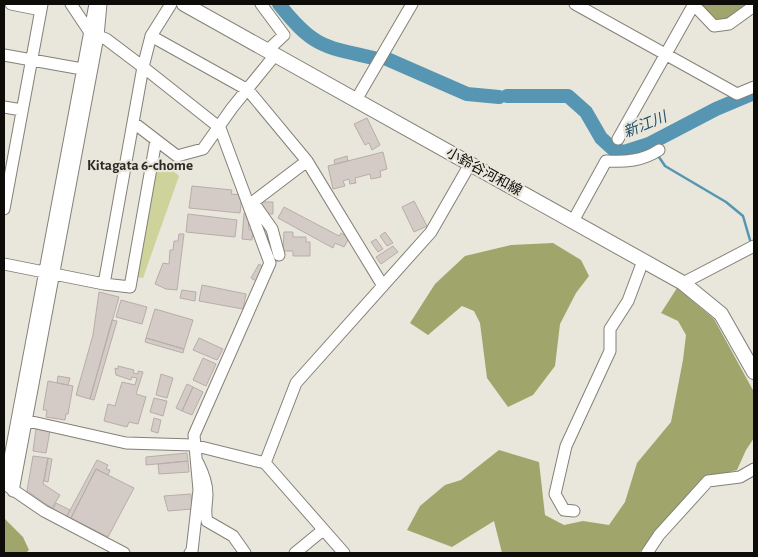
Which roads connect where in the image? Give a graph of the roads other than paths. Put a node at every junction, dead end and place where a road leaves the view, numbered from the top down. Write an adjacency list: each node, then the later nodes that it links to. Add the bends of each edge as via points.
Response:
1 (11, 4): 12 (street)
2 (71, 4): 13 (street)
3 (95, 4): 13 (street)
4 (101, 4): 13 (street)
5 (171, 4): 14 (street)
6 (184, 4): 15 (main road, 小鈴谷河和線)
7 (261, 4): 15 (street, via 284,35)
8 (412, 4): 23 (street)
9 (575, 4): 16 (street)
10 (694, 4): 11 (street, via 714,26 729,24); 16 (street)
11 (754, 6)
12 (41, 7): 18 (street)
13 (94, 34): 19 (street, via 106,39); 20 (street); 41 (street)
14 (151, 36): 19 (street); 22 (street)
15 (272, 53): 22 (street); 23 (main road, 小鈴谷河和線)
16 (664, 54): 21 (street, via 737,94); 28 (street)
17 (4, 55): 18 (street)
18 (31, 60): 20 (street); 25 (street)
19 (143, 67): 26 (street); 27 (street)
20 (82, 69): 41 (street)
21 (754, 87)
22 (248, 90): 27 (street); 32 (street)
23 (356, 100): 33 (main road, 小鈴谷河和線)
24 (4, 107): 25 (street)
25 (22, 110): 31 (street)
26 (134, 122): 29 (street); 43 (street)
27 (220, 128): 29 (street, via 203,149 177,156); 34 (street)
28 (618, 139)
29 (156, 140): 43 (street, via 130,287)
30 (660, 150): 36 (street, via 628,162 606,162)
31 (8, 161): 35 (street)
32 (307, 161): 34 (street); 44 (street)
33 (470, 164): 36 (main road, 小鈴谷河和線); 44 (street, via 431,232)
34 (249, 197): 38 (street, via 272,229); 47 (street, via 270,263 198,426)
35 (4, 209)
36 (573, 221): 39 (main road, 小鈴谷河和線)
37 (754, 246): 42 (street)
38 (279, 255)
39 (643, 260): 42 (main road, 小鈴谷河和線); 51 (street, via 628,301 610,329 610,351 566,446 555,494 564,510)
40 (4, 264): 41 (street)
41 (50, 273): 43 (street); 46 (street)
42 (683, 283): 45 (main road, 小鈴谷河和線, via 721,314)
43 (104, 284)
44 (383, 286): 48 (street, via 296,383)
45 (754, 372)
46 (22, 419): 47 (street, via 126,443); 50 (street)
47 (193, 449): 48 (street); 54 (street, via 198,490); 55 (street, via 206,479 204,511 207,521 233,536)
48 (265, 463): 52 (street)
49 (754, 469): 58 (street, via 740,477 708,481)
50 (7, 486): 53 (street, via 44,511)
51 (574, 511)
52 (323, 530): 56 (street); 57 (street)
53 (124, 553)
54 (190, 553)
55 (244, 553)
56 (295, 553)
57 (344, 553)
58 (647, 553)

